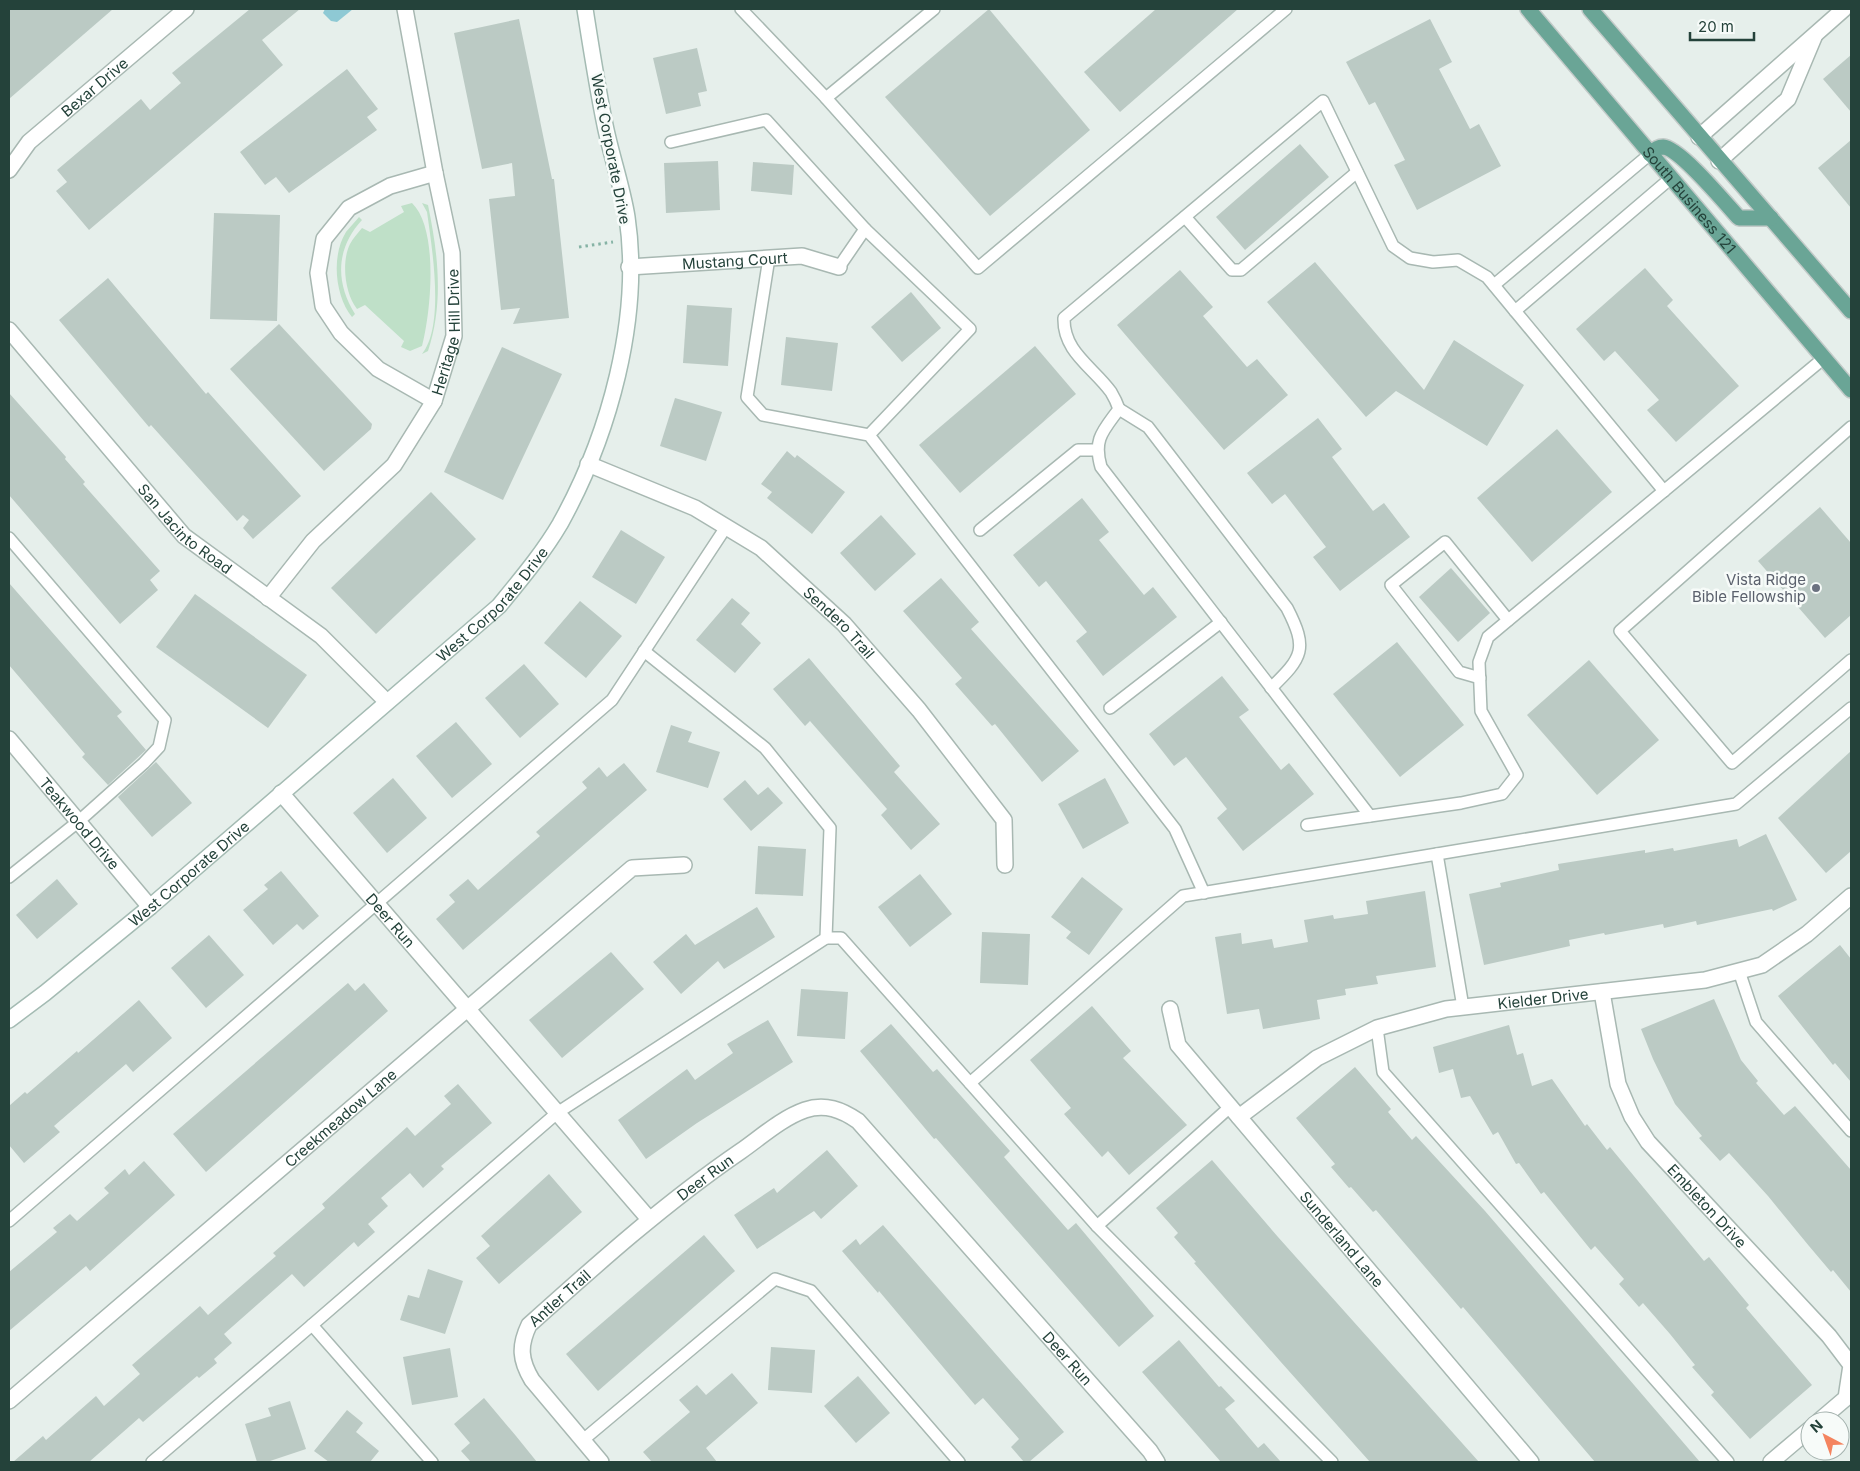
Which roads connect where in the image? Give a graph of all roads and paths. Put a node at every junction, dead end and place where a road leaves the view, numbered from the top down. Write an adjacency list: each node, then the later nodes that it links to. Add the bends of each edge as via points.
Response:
1 (186, 9): 16 (street, Bexar Drive, via 29,142)
2 (405, 9): 18 (street, Heritage Hill Drive)
3 (585, 9): 25 (street, West Corporate Drive, via 605,124 627,218)
4 (741, 9): 11 (lane)
5 (934, 9): 11 (lane)
6 (1286, 9): 11 (lane, via 978,268)
7 (1528, 9): 14 (main road, South Business 121)
8 (1590, 9): 12 (main road)
9 (1844, 9): 10 (street)
10 (1815, 33): 12 (street); 15 (street, via 1788,99)
11 (826, 98)
12 (1699, 137): 15 (main road)
13 (671, 142): 22 (lane, via 766,120)
14 (1650, 154): 19 (main road, South Business 121); 21 (main road, via 1665,147 1674,151 1739,218); 26 (lane)
15 (1720, 161): 21 (main road)
16 (9, 170)
17 (1357, 172): 20 (lane, via 1241,270 1232,270); 20 (lane, via 1323,101); 26 (lane, via 1393,246 1410,258 1433,262 1458,260 1487,277)
18 (435, 173): 32 (street, Heritage Hill Drive, via 452,253 454,336); 32 (street, via 390,186 348,208 324,239 318,273 323,306 341,333 378,370)
19 (1671, 178): 27 (lane); 30 (main road, South Business 121)
20 (1185, 217): 33 (lane, via 1064,318 1064,330 1072,350 1111,392)
21 (1771, 218): 28 (main road)
22 (865, 228): 24 (lane); 35 (lane, via 970,329)
23 (769, 258): 24 (street, Mustang Court, via 802,256); 25 (street, Mustang Court); 35 (lane, via 747,397 763,415)
24 (839, 267)
25 (629, 268): 37 (street, West Corporate Drive, via 626,335 612,400)
26 (1494, 285): 27 (lane)
27 (1515, 311): 38 (lane)
28 (1851, 311)
29 (9, 330): 42 (street, San Jacinto Road, via 184,536)
30 (1824, 358): 31 (main road, South Business 121); 38 (lane)
31 (1851, 390)
32 (434, 401): 42 (street, Heritage Hill Drive, via 394,465 313,541)
33 (1119, 409): 36 (lane, via 1103,432); 48 (lane, via 1148,427 1287,608 1299,632 1300,648 1294,666)
34 (1851, 427): 46 (lane, via 1620,631 1732,763)
35 (869, 435): 61 (lane, via 1175,829)
36 (1096, 450): 40 (lane, via 1078,450); 44 (lane, via 1101,467)
37 (588, 464): 39 (street, Sendero Trail, via 695,508); 49 (street, West Corporate Drive, via 560,524 535,563 499,606)
38 (1664, 491): 43 (lane)
39 (726, 527): 45 (lane); 58 (street, Sendero Trail, via 761,548 844,624 919,710 1004,820)
40 (980, 530)
41 (9, 538): 55 (lane, via 164,720 160,747)
42 (268, 598): 49 (street, San Jacinto Road, via 321,636)
43 (1508, 620): 47 (lane, via 1488,636 1479,662); 47 (lane, via 1445,542 1391,585 1460,672)
44 (1221, 622): 48 (lane); 50 (lane)
45 (644, 651): 63 (lane, via 612,700); 65 (lane, via 765,748 830,828)
46 (1851, 660)
47 (1480, 678): 54 (lane, via 1481,711 1517,775 1502,794)
48 (1271, 688): 54 (lane)
49 (387, 702): 53 (street, West Corporate Drive)
50 (1110, 708)
51 (1851, 708): 57 (lane, via 1736,804)
52 (9, 739): 55 (street, Teakwood Drive)
53 (281, 793): 63 (street, Deer Run); 64 (street, West Corporate Drive)
54 (1370, 816): 56 (lane)
55 (79, 821): 60 (lane); 64 (street, Teakwood Drive)
56 (1307, 825)
57 (1437, 854): 61 (lane); 68 (lane)
58 (1005, 865)
59 (684, 866): 69 (street, Creekmeadow Lane, via 632,868)
60 (9, 877)
61 (1204, 893): 73 (lane, via 1183,896)
62 (1850, 900): 66 (street, Kielder Drive, via 1762,964)
63 (377, 905): 69 (street, Deer Run); 78 (lane)
64 (150, 907): 71 (street, West Corporate Drive)
65 (826, 938): 73 (lane, via 841,938); 75 (lane)
66 (1739, 971): 67 (street, Kielder Drive, via 1705,980); 76 (lane, via 1756,1022)
67 (1602, 992): 68 (street, Kielder Drive); 81 (street, Embleton Drive, via 1618,1084 1632,1117 1648,1142 1851,1365)
68 (1463, 1007): 72 (street, Kielder Drive)
69 (466, 1008): 75 (street, Deer Run); 82 (street, Creekmeadow Lane)
70 (1170, 1009): 74 (street, Sunderland Lane, via 1178,1045)
71 (9, 1020)
72 (1377, 1028): 74 (street, Kielder Drive, via 1317,1058); 93 (lane, via 1383,1072)
73 (970, 1083): 79 (lane)
74 (1235, 1112): 79 (lane); 92 (street, Sunderland Lane)
75 (557, 1113): 77 (street, Deer Run); 80 (lane)
76 (1851, 1131)
77 (649, 1219): 85 (street, Antler Trail, via 529,1325 522,1340 520,1352 524,1367); 90 (street, Deer Run, via 784,1121 806,1110 841,1109 858,1121)
78 (9, 1221)
79 (1097, 1226): 91 (lane)
80 (312, 1325): 86 (lane); 87 (lane)
81 (1848, 1400): 83 (street)
82 (9, 1401)
83 (1833, 1411)
84 (1800, 1437): 94 (street)
85 (583, 1440): 88 (street, Antler Trail); 89 (lane, via 775,1279 811,1291)
86 (152, 1462)
87 (432, 1462)
88 (602, 1462)
89 (959, 1462)
90 (1157, 1462)
91 (1332, 1462)
92 (1531, 1462)
93 (1728, 1462)
94 (1771, 1462)

